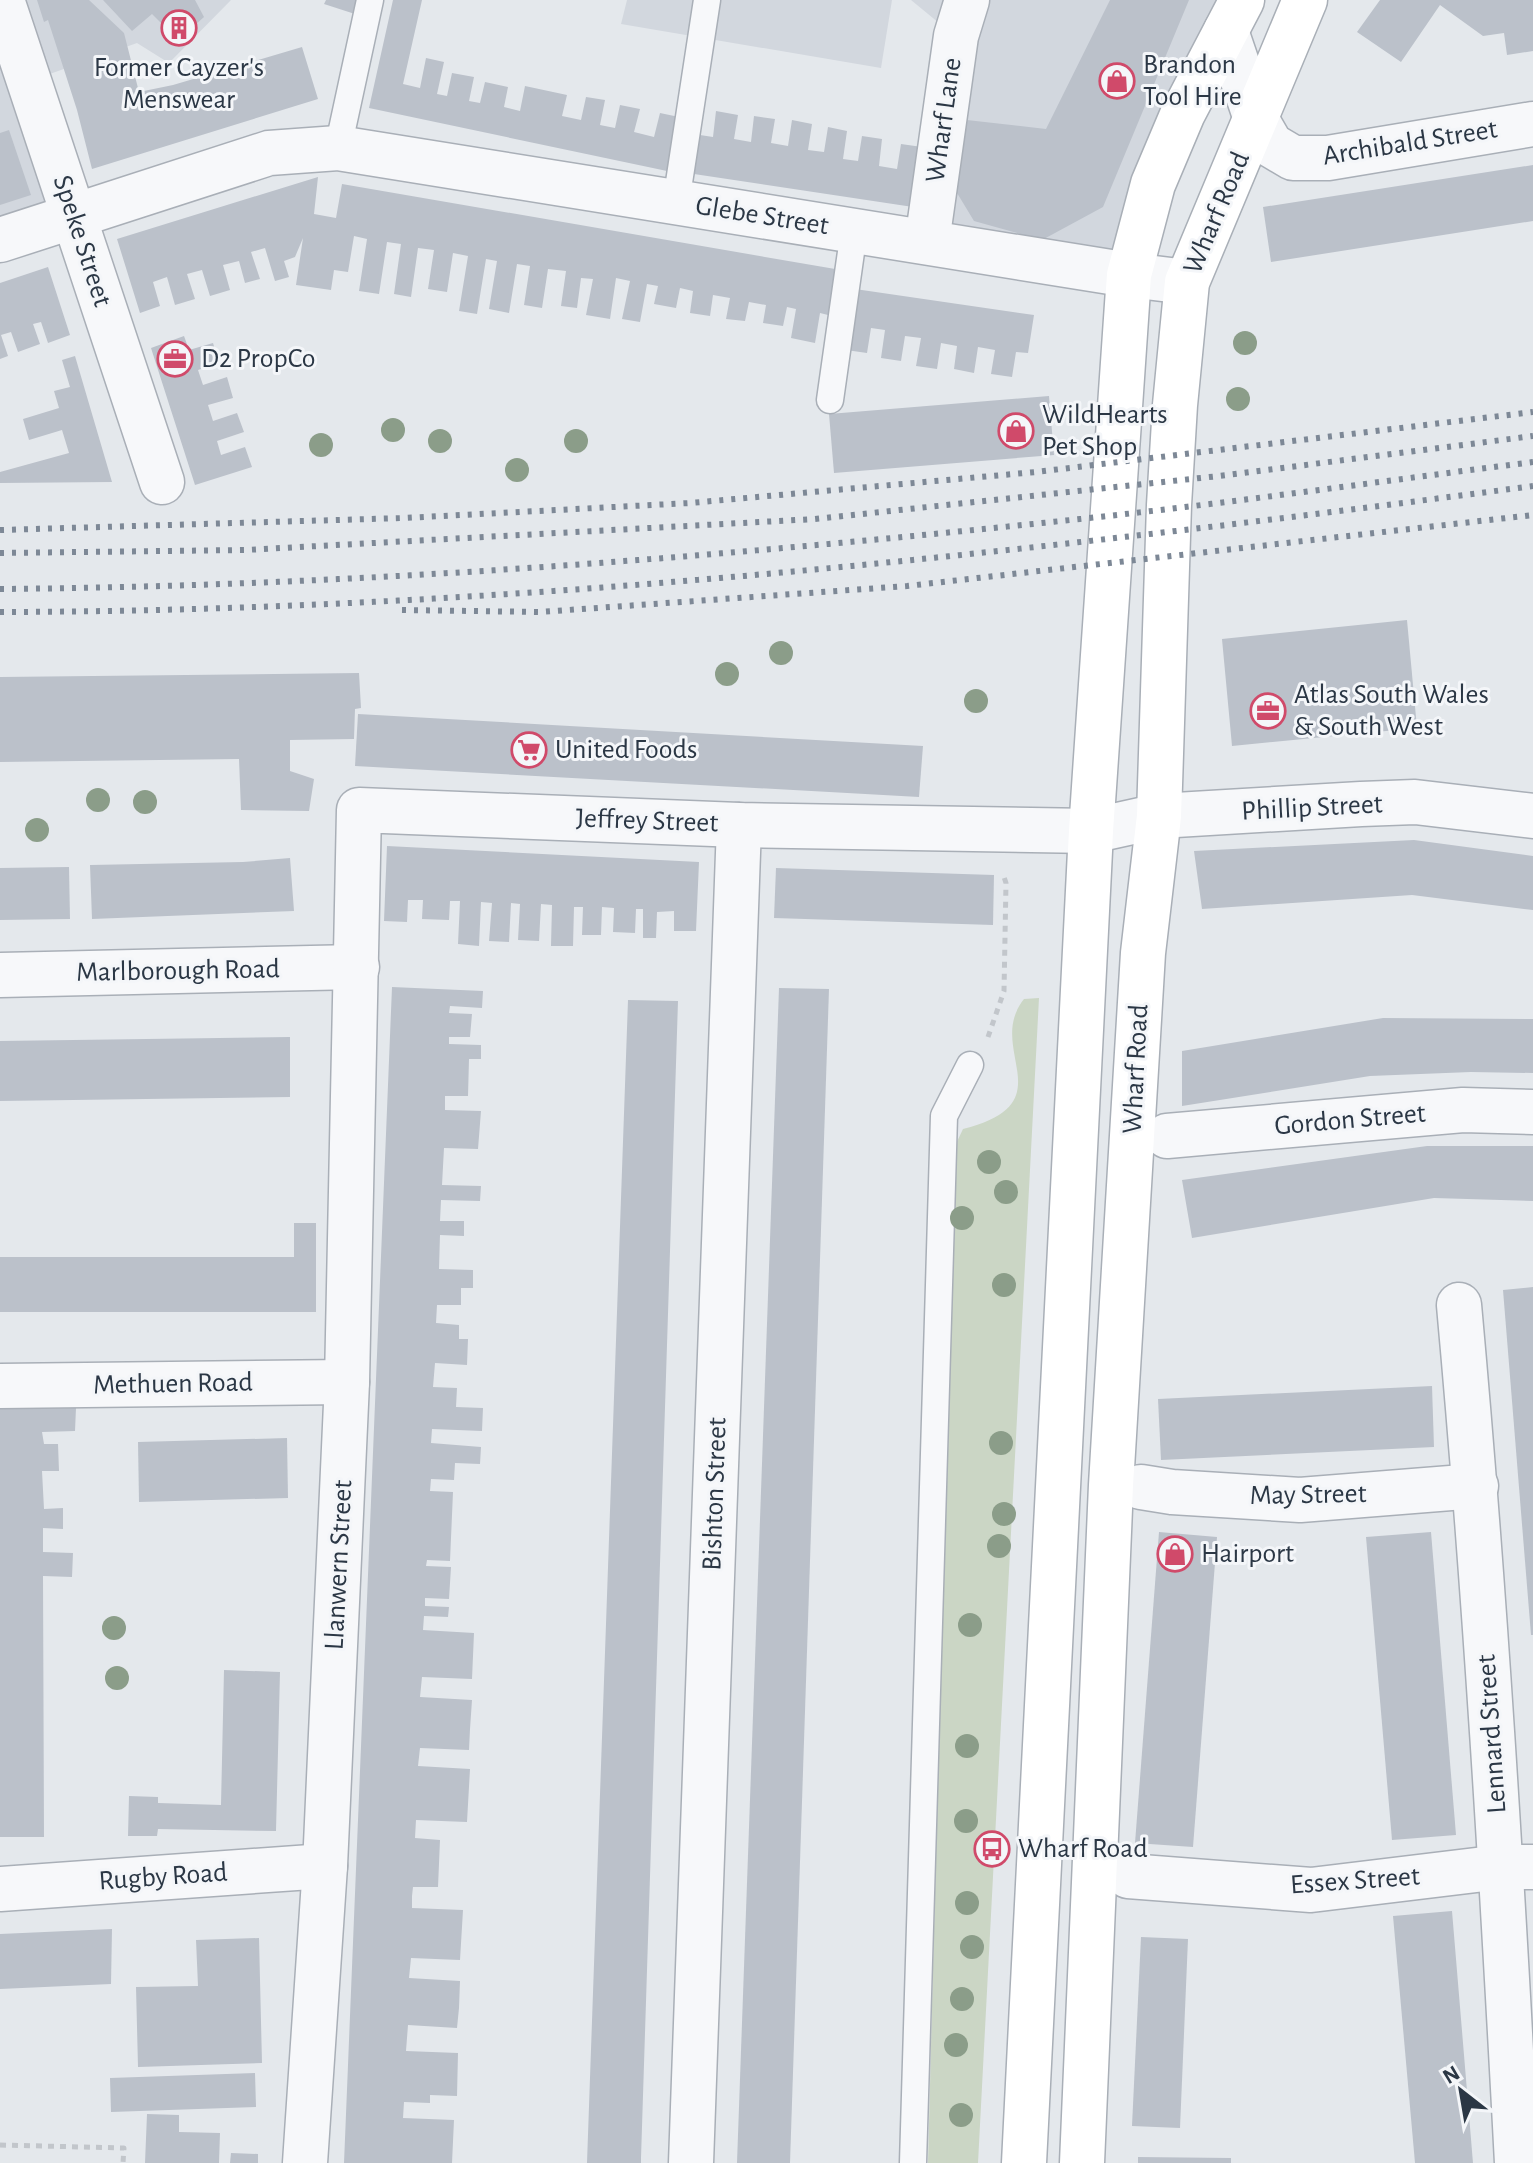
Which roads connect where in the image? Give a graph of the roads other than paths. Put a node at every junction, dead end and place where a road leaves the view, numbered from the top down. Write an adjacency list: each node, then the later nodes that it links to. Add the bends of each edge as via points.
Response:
1 (2, 0): 11 (street, Speke Street)
2 (370, 0): 9 (lane)
3 (707, 0): 10 (lane)
4 (967, 0): 14 (street, Wharf Lane, via 956,36)
5 (1305, 0): 7 (main road, Wharf Road)
6 (1234, 16): 7 (street, Archibald Street); 15 (main road, Wharf Road, via 1153,184)
7 (1256, 119): 8 (street, Archibald Street, via 1271,145 1293,158 1328,158); 16 (main road, Wharf Road)
8 (1533, 124)
9 (338, 148): 10 (street, Glebe Street); 11 (street, Glebe Street, via 269,153)
10 (676, 202): 12 (street, Glebe Street)
11 (74, 215): 13 (street, Glebe Street); 18 (street, Speke Street)
12 (854, 231): 14 (street, Glebe Street); 17 (lane)
13 (0, 240)
14 (927, 242): 15 (street, Glebe Street)
15 (1129, 275): 16 (street, Glebe Street); 22 (main road, Wharf Road)
16 (1187, 282): 19 (main road, Wharf Road, via 1169,505)
17 (830, 400)
18 (162, 482)
19 (1159, 816): 20 (street, Phillip Street, via 1415,802); 22 (street, Phillip Street); 41 (main road, Wharf Road, via 1143,953 1111,1485)
20 (1533, 816)
21 (739, 825): 22 (street, Jeffrey Street); 23 (street, Jeffrey Street, via 359,810); 38 (street, Bishton Street)
22 (1091, 831): 40 (main road, Wharf Road)
23 (357, 967): 24 (street, Marlborough Road); 29 (street, Llanwern Street)
24 (0, 975)
25 (970, 1065): 39 (lane, via 944,1116)
26 (1533, 1112): 27 (street, Gordon Street, via 1463,1110)
27 (1167, 1136)
28 (1459, 1305): 31 (street, Lennard Street)
29 (347, 1382): 30 (street, Methuen Road); 33 (street, Llanwern Street)
30 (0, 1386)
31 (1476, 1486): 32 (street, May Street, via 1300,1500); 34 (street, Lennard Street)
32 (1141, 1487)
33 (325, 1866): 36 (street, Rugby Road); 37 (street, Llanwern Street)
34 (1517, 1867): 35 (street, Essex Street, via 1311,1890); 42 (street, Lennard Street)
35 (1128, 1876)
36 (0, 1889)
37 (305, 2163)
38 (691, 2163)
39 (913, 2163)
40 (1024, 2163)
41 (1082, 2163)
42 (1517, 2163)

